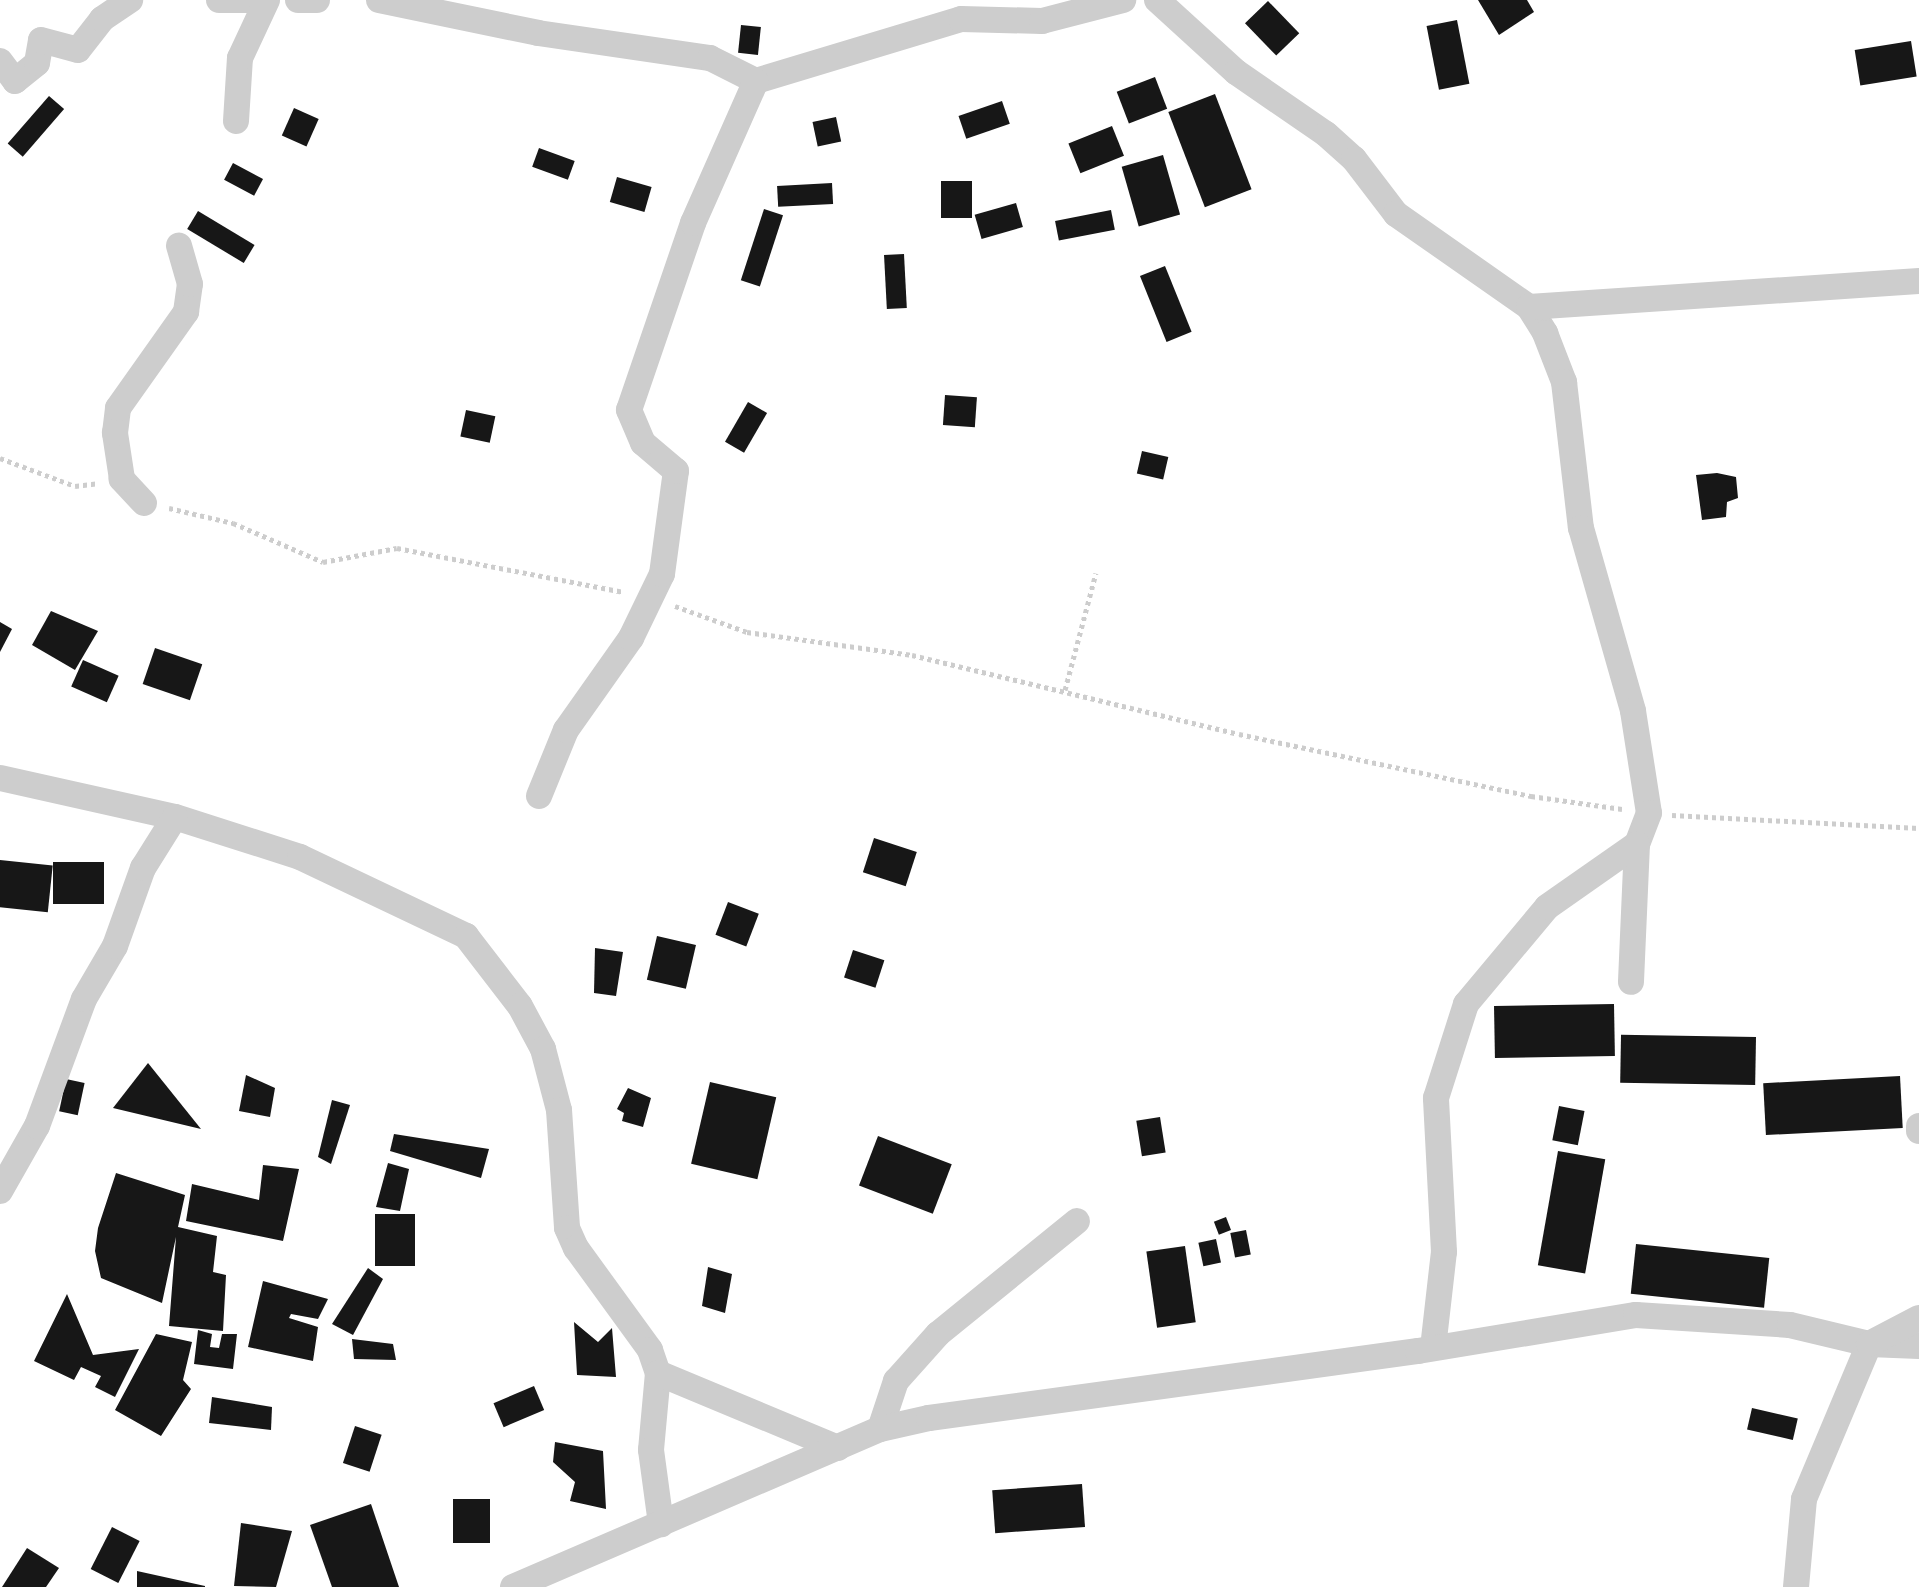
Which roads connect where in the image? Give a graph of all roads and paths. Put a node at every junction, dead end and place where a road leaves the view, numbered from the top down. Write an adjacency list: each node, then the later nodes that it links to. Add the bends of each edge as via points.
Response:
1 (130, 0): 10 (street, via 102,19 78,50 41,40 37,63)
2 (219, 0): 3 (street)
3 (258, 0)
4 (267, 0): 12 (street, via 240,58)
5 (298, 0): 6 (street)
6 (317, 0)
7 (379, 0): 11 (street, via 419,12 710,58)
8 (1123, 0): 11 (street, via 1042,21 961,19)
9 (1157, 0): 15 (street, via 1236,72 1354,159 1396,214)
10 (5, 75)
11 (756, 81): 19 (street, via 693,223 629,410 643,443 676,471 662,574)
12 (236, 121)
13 (179, 246): 17 (street, via 190,284 186,312 126,395 116,420 122,479)
14 (1919, 281): 15 (street)
15 (1529, 307): 23 (street, via 1564,382 1581,528 1633,711)
16 (0, 458): 17 (path, via 75,486 110,482)
17 (144, 503): 19 (path, via 233,523 323,562 397,548)
18 (1096, 573): 20 (path)
19 (651, 597): 20 (path, via 747,632 846,643); 22 (street, via 631,638 566,730)
20 (1065, 690): 23 (path, via 1239,734 1531,796)
21 (0, 778): 24 (street)
22 (539, 796)
23 (1649, 813): 25 (path); 26 (street)
24 (175, 817): 28 (street, via 143,868 115,946 84,999 37,1126); 34 (street, via 300,857 466,936 520,1006 543,1049 559,1110 571,1238 650,1350)
25 (1919, 828)
26 (1637, 844): 27 (street); 33 (street, via 1547,907 1466,1004 1436,1098 1444,1252)
27 (1631, 982)
28 (0, 1191)
29 (1077, 1221): 35 (street, via 938,1334 896,1381)
30 (1919, 1318): 31 (street)
31 (1869, 1344): 32 (street); 33 (street, via 1790,1325 1636,1315); 39 (street, via 1804,1499)
32 (1919, 1346)
33 (1433, 1348): 35 (street)
34 (658, 1373): 36 (street); 37 (street, via 651,1450)
35 (880, 1429): 36 (street)
36 (838, 1448): 37 (street)
37 (661, 1524): 38 (street)
38 (513, 1587)
39 (1796, 1587)

